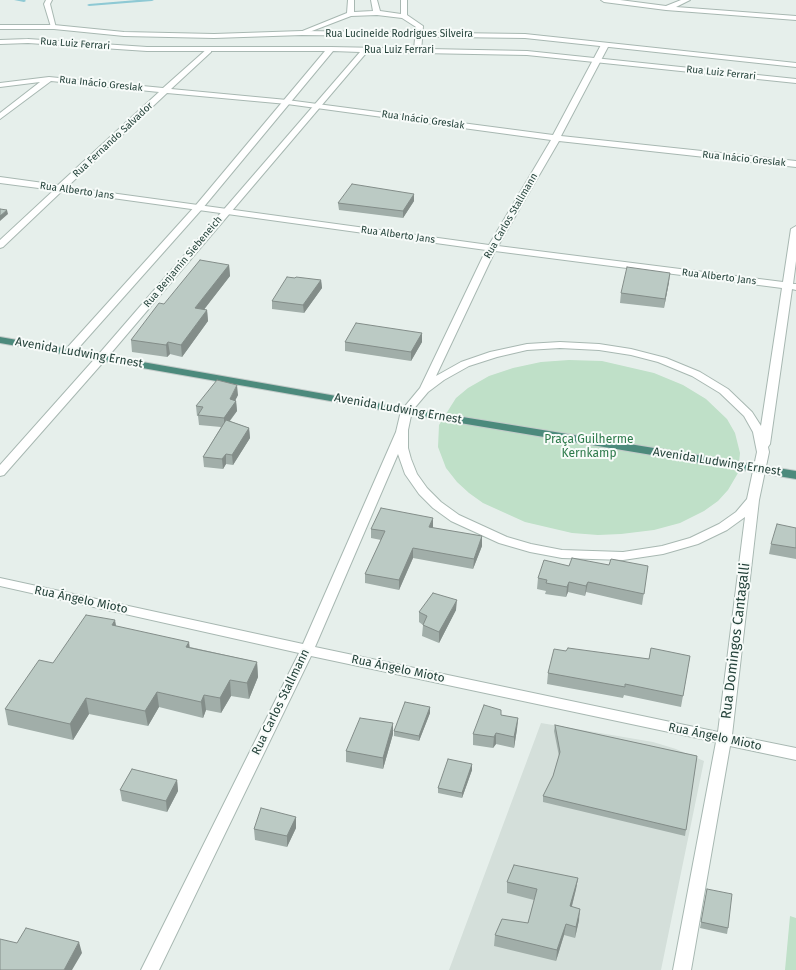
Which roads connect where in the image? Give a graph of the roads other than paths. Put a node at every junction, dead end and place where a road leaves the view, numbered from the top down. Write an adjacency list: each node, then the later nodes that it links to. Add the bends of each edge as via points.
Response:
1 (49, 0): 14 (street, via 47,4)
2 (351, 0): 8 (street)
3 (374, 0): 9 (street)
4 (404, 0): 10 (street)
5 (604, 0): 7 (street)
6 (687, 0): 7 (street)
7 (666, 8): 11 (street)
8 (350, 14): 9 (street); 15 (street)
9 (377, 14): 10 (street)
10 (404, 16): 16 (street, via 420,26)
11 (796, 18)
12 (0, 27): 13 (street, Rua Lucineide Rodrigues Silveira)
13 (13, 27): 14 (street, Rua Lucineide Rodrigues Silveira); 18 (street)
14 (54, 27): 17 (street, Rua Lucineide Rodrigues Silveira)
15 (302, 33): 16 (street, Rua Lucineide Rodrigues Silveira); 17 (street, Rua Lucineide Rodrigues Silveira)
16 (418, 34): 19 (street, Rua Lucineide Rodrigues Silveira, via 525,36); 24 (street)
17 (145, 35): 20 (street)
18 (3, 42): 20 (street, Rua Luiz Ferrari, via 28,40)
19 (605, 45): 25 (street, Rua Carlos Stallmann); 26 (street, Rua Lucineide Rodrigues Silveira)
20 (132, 48): 22 (street, Rua Luiz Ferrari)
21 (331, 49): 22 (street, Rua Luiz Ferrari); 23 (street, Rua Luiz Ferrari); 33 (street, Rua Benjamin Siebeneich)
22 (208, 50): 32 (street, Rua Fernando Salvador)
23 (365, 50): 24 (street, Rua Luiz Ferrari); 34 (street, Rua Benjamin Siebeneich)
24 (418, 50): 25 (street, Rua Luiz Ferrari, via 527,53)
25 (596, 60): 29 (street, Rua Luiz Ferrari); 36 (street, Rua Carlos Stallmann)
26 (796, 65)
27 (49, 79): 30 (street, Rua Inácio Greslak); 32 (street, Rua Inácio Greslak); 35 (street)
28 (0, 81): 30 (street)
29 (796, 81)
30 (13, 83): 31 (street)
31 (0, 85)
32 (166, 91): 33 (street, Rua Inácio Greslak); 39 (street, Rua Fernando Salvador)
33 (287, 102): 34 (street, Rua Inácio Greslak); 40 (street, Rua Benjamin Siebeneich)
34 (317, 106): 36 (street, Rua Inácio Greslak); 41 (street, Rua Benjamin Siebeneich)
35 (0, 117)
36 (556, 138): 37 (street, Rua Inácio Greslak); 44 (street, Rua Carlos Stallmann)
37 (796, 164)
38 (0, 180): 39 (street, Rua Alberto Jans)
39 (61, 189): 40 (street, Rua Alberto Jans); 43 (street, Rua Fernando Salvador)
40 (199, 207): 41 (street, Rua Alberto Jans); 47 (street, Rua Benjamin Siebeneich)
41 (227, 211): 44 (street, Rua Alberto Jans); 48 (street, Rua Benjamin Siebeneich)
42 (796, 229): 45 (street)
43 (0, 245)
44 (492, 248): 45 (street, Rua Alberto Jans); 49 (street, Rua Carlos Stallmann)
45 (791, 286): 52 (street)
46 (0, 340): 47 (highway, Avenida Ludwing Ernest)
47 (70, 351): 48 (highway, Avenida Ludwing Ernest)
48 (102, 357): 50 (highway, Avenida Ludwing Ernest); 54 (street, Rua Benjamin Siebeneich)
49 (424, 390): 50 (street); 52 (street, via 465,364 494,354 527,347 599,346 662,360 696,374 724,391 752,420 759,432)
50 (408, 411): 51 (street); 53 (highway, Avenida Ludwing Ernest)
51 (402, 430): 56 (street, via 402,448 411,474 437,505 455,518 503,540 530,548 594,556 623,556 663,550 694,541 723,527 740,515); 58 (street, Rua Carlos Stallmann)
52 (763, 452): 53 (street, Rua Domingos Cantagalli)
53 (759, 469): 55 (highway, Avenida Ludwing Ernest); 56 (street, Rua Domingos Cantagalli)
54 (0, 472)
55 (796, 475)
56 (753, 500): 59 (street, Rua Domingos Cantagalli)
57 (0, 582): 58 (street, Rua Ángelo Mioto)
58 (307, 650): 59 (street, Rua Ángelo Mioto); 61 (street, Rua Carlos Stallmann)
59 (724, 740): 60 (street, Rua Ángelo Mioto); 62 (street, Rua Domingos Cantagalli)
60 (796, 754)
61 (150, 970)
62 (682, 970)

